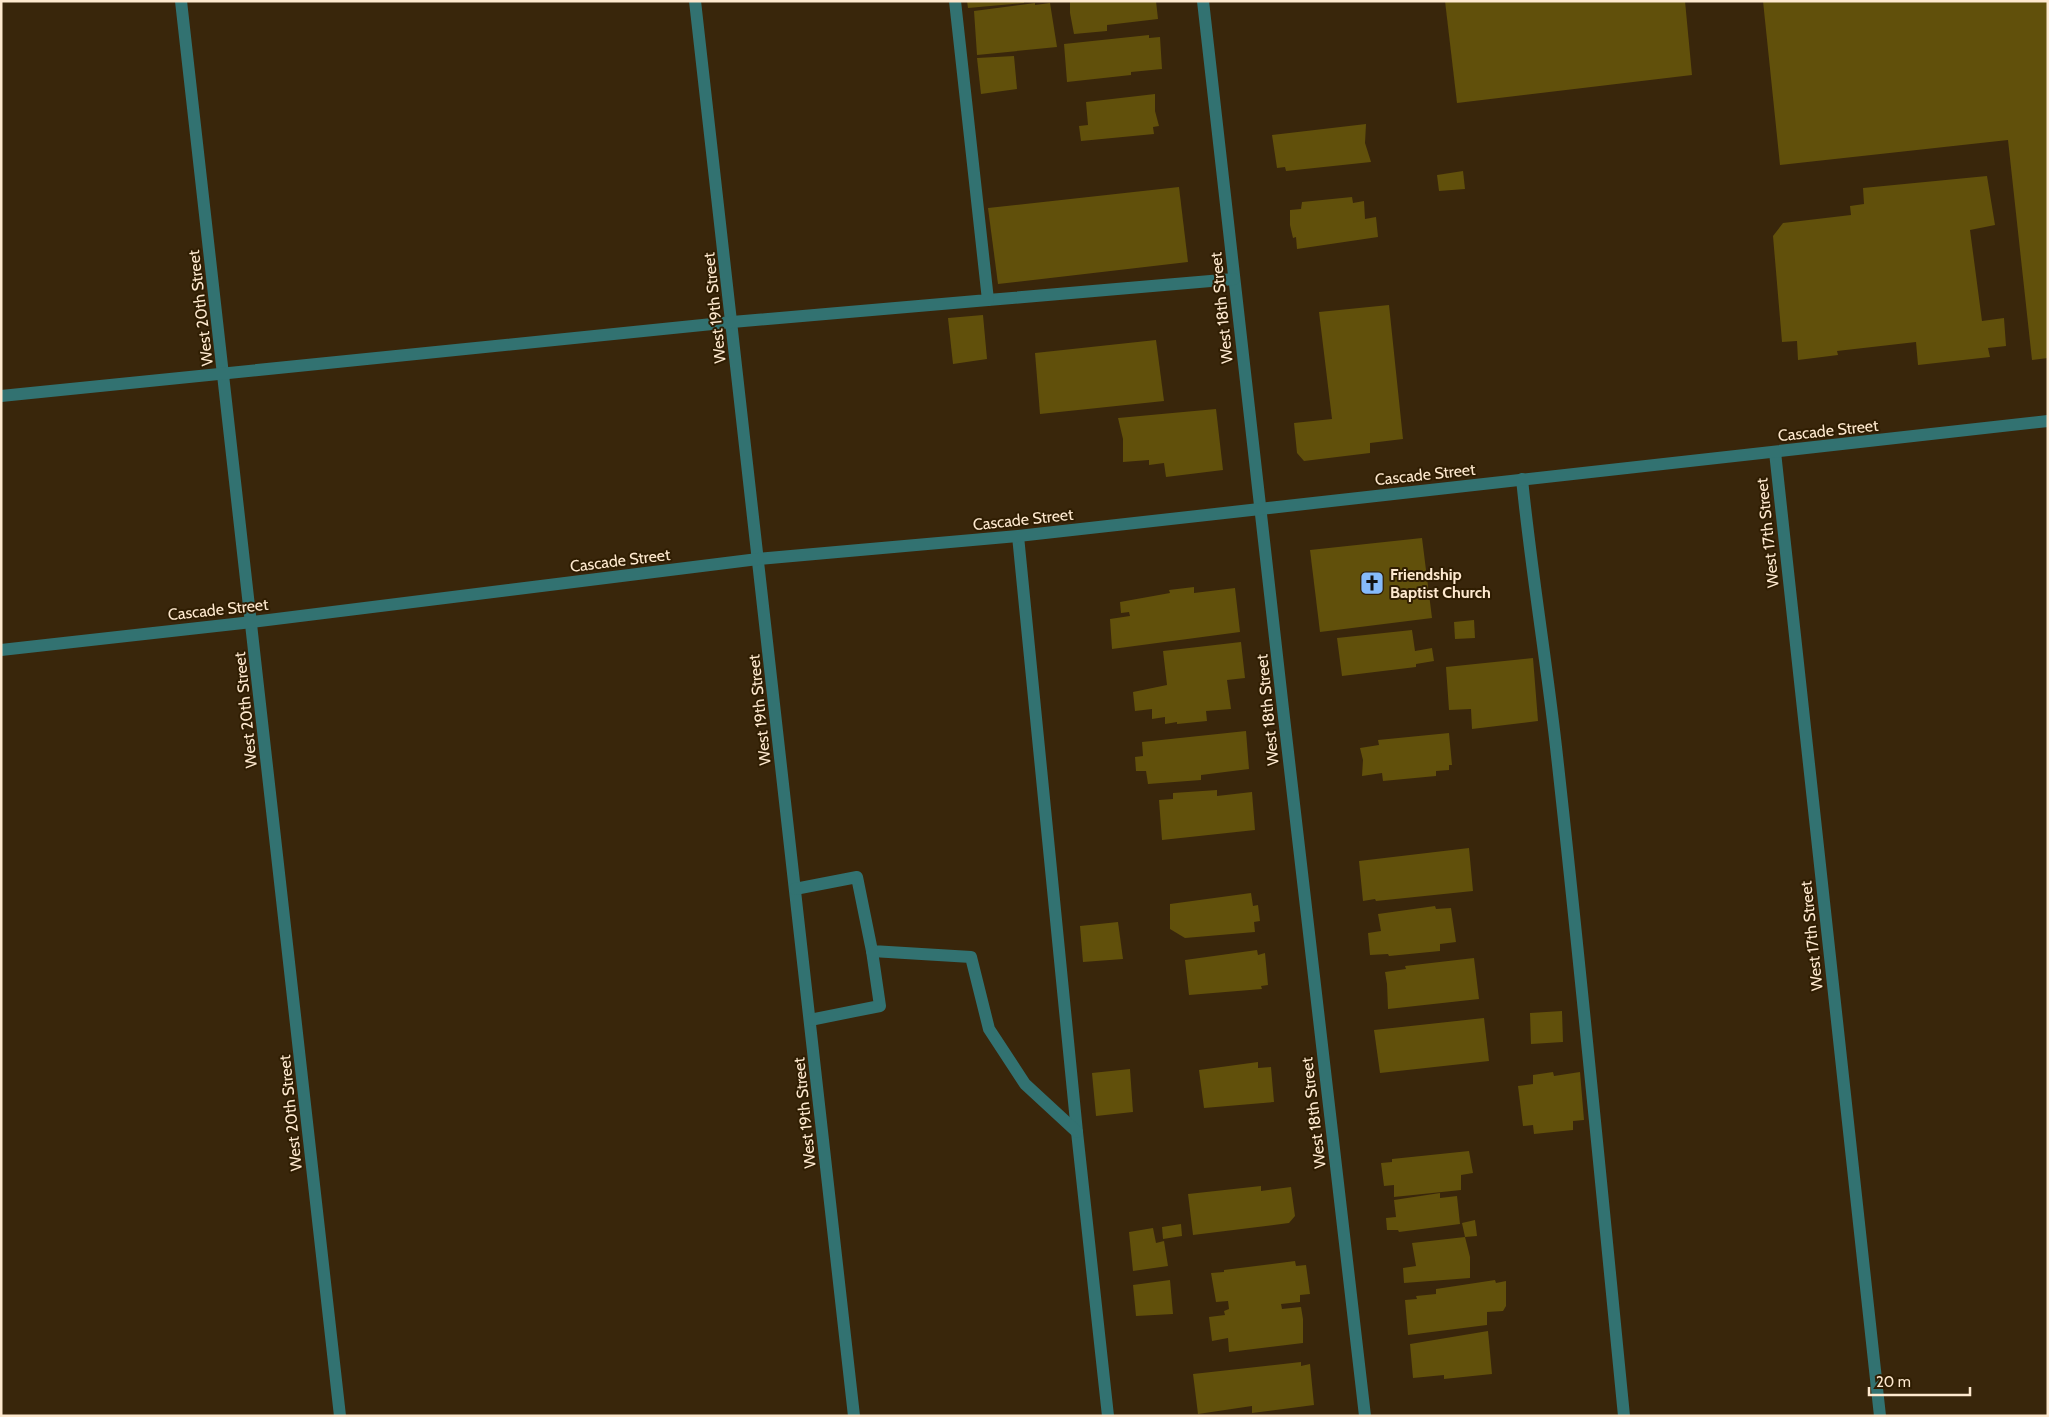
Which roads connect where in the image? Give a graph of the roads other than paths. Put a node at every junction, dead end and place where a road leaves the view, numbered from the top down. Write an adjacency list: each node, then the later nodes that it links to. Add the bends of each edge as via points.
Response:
1 (181, 1): 8 (street, West 20th Street)
2 (695, 1): 7 (street, West 19th Street)
3 (955, 1): 6 (street)
4 (1204, 1): 5 (street, West 18th Street)
5 (1234, 280): 6 (street); 13 (street, West 18th Street)
6 (988, 300): 7 (street)
7 (732, 322): 8 (street); 15 (street, West 19th Street)
8 (224, 373): 9 (street); 16 (street, West 20th Street)
9 (1, 396)
10 (2048, 421): 11 (street, Cascade Street)
11 (1775, 452): 12 (street, Cascade Street); 27 (street, West 17th Street)
12 (1522, 480): 13 (street, Cascade Street); 26 (street, via 1566,841)
13 (1260, 509): 14 (street, Cascade Street); 25 (street, West 18th Street)
14 (1018, 536): 15 (street, Cascade Street); 21 (street)
15 (758, 559): 16 (street, Cascade Street); 18 (street, West 19th Street)
16 (252, 622): 17 (street, Cascade Street); 22 (street, West 20th Street)
17 (1, 650)
18 (795, 889): 19 (street, via 857,878); 20 (street, West 19th Street)
19 (872, 951): 20 (street, via 880,1006); 21 (street, via 971,957 989,1029 1025,1084)
20 (810, 1020): 23 (street, West 19th Street)
21 (1077, 1132): 24 (street)
22 (340, 1416)
23 (854, 1416)
24 (1108, 1416)
25 (1365, 1416)
26 (1624, 1416)
27 (1880, 1416)

